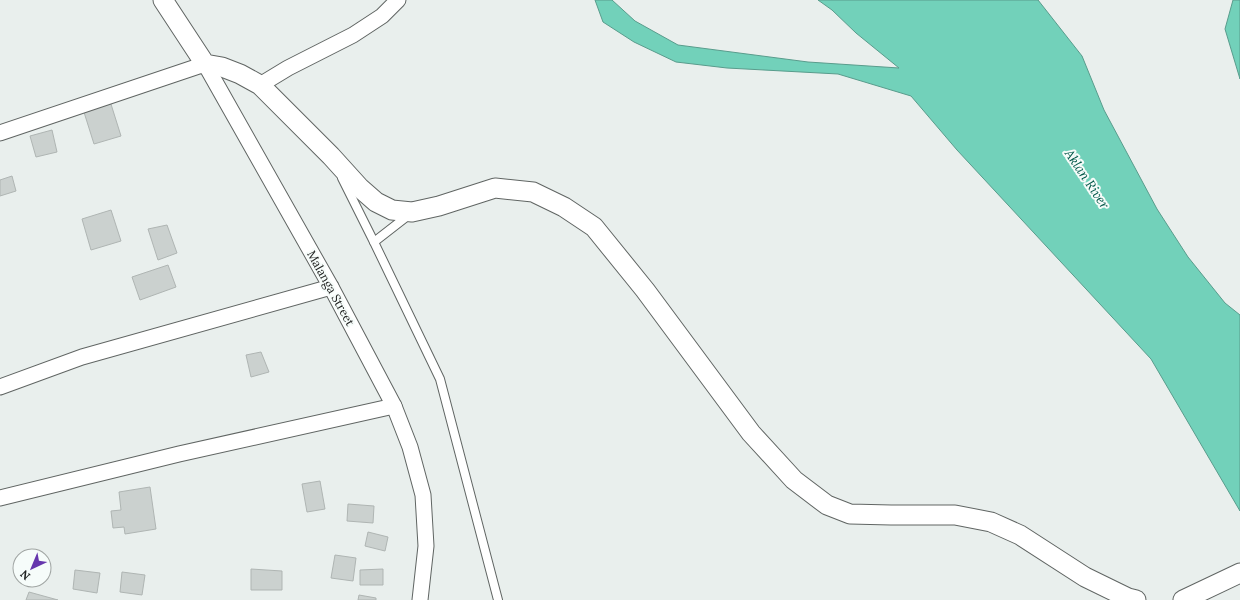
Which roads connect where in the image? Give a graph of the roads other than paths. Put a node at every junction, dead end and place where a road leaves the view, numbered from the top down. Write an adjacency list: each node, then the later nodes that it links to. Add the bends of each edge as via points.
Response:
1 (163, 0): 3 (street, Malanga Street)
2 (398, 0): 4 (street, via 382,16 353,35)
3 (205, 64): 4 (street, via 222,67); 5 (street); 9 (street, Malanga Street)
4 (260, 85): 6 (street)
5 (0, 133)
6 (331, 156): 7 (street, via 376,202 392,210); 8 (lane)
7 (412, 212): 8 (lane); 16 (street, via 495,188 533,192 564,207 594,227 645,290 751,433 794,480 827,506 850,514 955,515 991,522 1020,535 1084,577)
8 (374, 242): 15 (lane, via 440,379)
9 (331, 287): 10 (street, via 82,357); 11 (street, Malanga Street)
10 (0, 387)
11 (394, 406): 12 (street, via 179,454); 14 (street, Malanga Street, via 410,448 422,495 426,546)
12 (0, 498)
13 (1240, 573): 17 (street)
14 (420, 600)
15 (498, 600)
16 (1136, 600)
17 (1182, 600)

